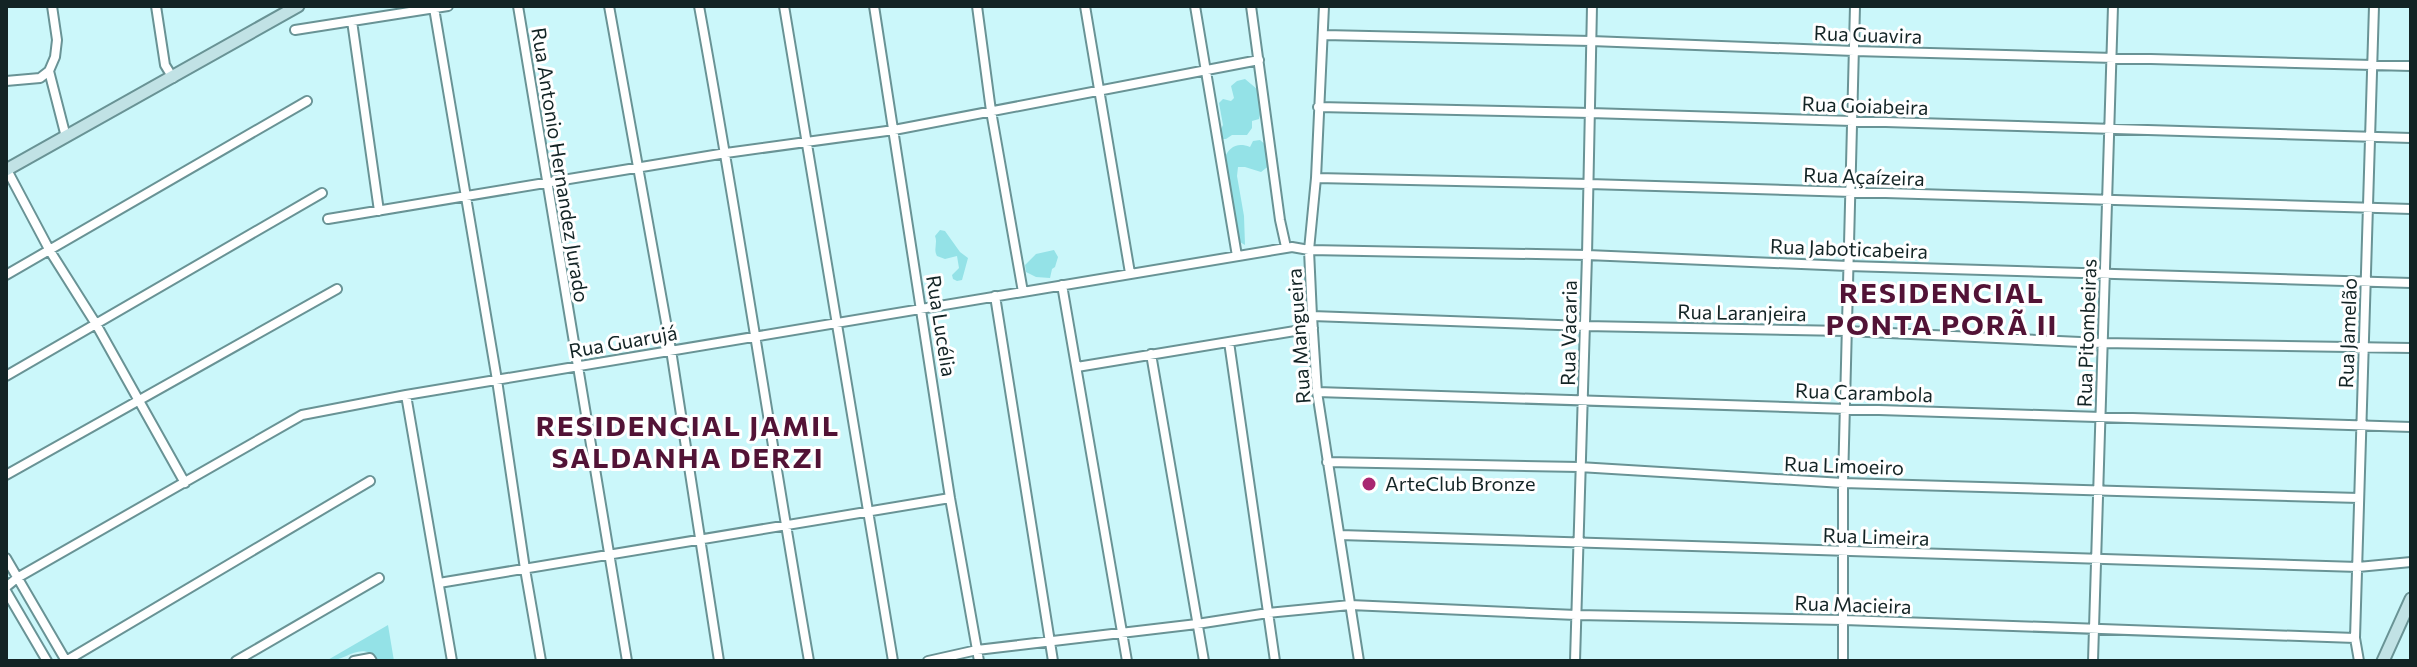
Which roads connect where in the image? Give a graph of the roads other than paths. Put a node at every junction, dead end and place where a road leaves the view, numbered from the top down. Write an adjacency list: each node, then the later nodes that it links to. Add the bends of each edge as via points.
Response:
1 (52, 6): 31 (street, via 57,40)
2 (156, 6): 32 (street, via 165,65)
3 (298, 6): 20 (main road)
4 (448, 6): 19 (street)
5 (518, 6): 50 (street, Rua Antonio Hernandez Jurado)
6 (609, 6): 47 (street)
7 (699, 6): 46 (street)
8 (784, 6): 45 (street)
9 (874, 6): 41 (street, Rua Lucélia)
10 (977, 6): 37 (street)
11 (1085, 6): 34 (street)
12 (1195, 6): 30 (street)
13 (1251, 6): 27 (street)
14 (1324, 6): 23 (street, Rua Mangueira)
15 (1592, 6): 24 (street, Rua Vacaria)
16 (1855, 6): 25 (street)
17 (2113, 6): 26 (street, Rua Pitombeiras)
18 (2374, 6): 28 (street, Rua Jamelão)
19 (434, 8): 21 (street); 54 (street)
20 (275, 12): 32 (main road)
21 (352, 21): 22 (street); 58 (street)
22 (295, 30)
23 (1324, 35): 24 (street, Rua Guavira); 36 (street, Rua Mangueira)
24 (1591, 41): 25 (street, Rua Guavira); 38 (street, Rua Vacaria)
25 (1854, 51): 26 (street, Rua Guavira); 39 (street)
26 (2112, 57): 28 (street, Rua Guavira); 40 (street, Rua Pitombeiras)
27 (1259, 60): 30 (street); 60 (street)
28 (2372, 65): 29 (street, Rua Guavira); 43 (street, Rua Jamelão)
29 (2411, 66)
30 (1207, 70): 34 (street); 64 (street)
31 (49, 71): 33 (street, via 40,78); 42 (street)
32 (173, 78): 42 (main road)
33 (6, 81)
34 (1099, 91): 37 (street); 67 (street)
35 (307, 101): 62 (street)
36 (1318, 107): 38 (street, Rua Goiabeira); 49 (street, Rua Mangueira)
37 (991, 111): 41 (street); 73 (street)
38 (1590, 113): 39 (street, Rua Goiabeira); 51 (street, Rua Vacaria)
39 (1852, 122): 40 (street, Rua Goiabeira); 53 (street)
40 (2109, 128): 43 (street, Rua Goiabeira); 55 (street, Rua Pitombeiras)
41 (894, 130): 45 (street); 75 (street, Rua Lucélia)
42 (66, 137): 48 (main road)
43 (2370, 137): 44 (street, Rua Goiabeira); 56 (street, Rua Jamelão)
44 (2411, 138)
45 (807, 142): 46 (street); 77 (street)
46 (726, 153): 47 (street); 82 (street)
47 (638, 168): 50 (street); 87 (street)
48 (6, 170): 62 (street)
49 (1316, 178): 51 (street, Rua Açaízeira); 61 (street, Rua Mangueira)
50 (548, 183): 54 (street); 89 (street, Rua Antonio Hernandez Jurado)
51 (1589, 184): 53 (street, Rua Açaízeira); 63 (street, Rua Vacaria)
52 (322, 193): 78 (street)
53 (1850, 193): 55 (street, Rua Açaízeira); 65 (street)
54 (465, 197): 58 (street); 92 (street)
55 (2107, 199): 56 (street, Rua Açaízeira); 66 (street, Rua Pitombeiras)
56 (2368, 208): 57 (street, Rua Açaízeira); 69 (street, Rua Jamelão)
57 (2411, 209)
58 (379, 211): 59 (street)
59 (328, 219)
60 (1286, 247): 61 (street, Rua Jaboticabeira); 64 (street, Rua Guarujá)
61 (1309, 250): 63 (street, Rua Jaboticabeira); 76 (street, Rua Mangueira)
62 (50, 251): 68 (street); 78 (street)
63 (1587, 255): 65 (street, Rua Jaboticabeira); 79 (street, Rua Vacaria)
64 (1237, 256): 67 (street, Rua Guarujá)
65 (1848, 266): 66 (street, Rua Jaboticabeira); 81 (street)
66 (2105, 272): 69 (street, Rua Jaboticabeira); 84 (street, Rua Pitombeiras)
67 (1130, 273): 71 (street, Rua Guarujá)
68 (6, 275)
69 (2366, 281): 70 (street, Rua Jaboticabeira); 85 (street, Rua Jamelão)
70 (2411, 283)
71 (1062, 285): 73 (street, Rua Guarujá); 90 (street)
72 (337, 289): 95 (street)
73 (1023, 292): 74 (street, Rua Guarujá)
74 (995, 296): 75 (street, Rua Guarujá); 135 (street)
75 (922, 308): 77 (street, Rua Guarujá); 108 (street, Rua Lucélia)
76 (1312, 316): 79 (street, Rua Laranjeira); 80 (street, Rua Mangueira)
77 (838, 322): 82 (street, Rua Guarujá); 110 (street)
78 (96, 324): 91 (street); 95 (street)
79 (1585, 326): 81 (street, Rua Laranjeira); 96 (street, Rua Vacaria)
80 (1313, 328): 83 (street); 93 (street, Rua Mangueira)
81 (1846, 331): 84 (street, Rua Laranjeira); 97 (street)
82 (754, 336): 87 (street, Rua Guarujá); 111 (street)
83 (1229, 342): 88 (street); 128 (street)
84 (2102, 343): 85 (street, Rua Laranjeira); 98 (street, Rua Pitombeiras)
85 (2363, 347): 86 (street, Rua Laranjeira); 99 (street, Rua Jamelão)
86 (2411, 348)
87 (671, 350): 89 (street, Rua Guarujá); 113 (street)
88 (1151, 354): 90 (street); 131 (street)
89 (577, 366): 92 (street, Rua Guarujá); 116 (street, Rua Antonio Hernandez Jurado)
90 (1077, 367): 133 (street)
91 (6, 376)
92 (497, 380): 94 (street, Rua Guarujá); 121 (street)
93 (1317, 392): 96 (street, Rua Carambola); 101 (street, Rua Mangueira)
94 (406, 395): 105 (street, Rua Guarujá, via 302,415); 124 (street)
95 (138, 399): 103 (street); 105 (street)
96 (1584, 401): 97 (street, Rua Carambola); 102 (street, Rua Vacaria)
97 (1845, 409): 98 (street, Rua Carambola); 106 (street)
98 (2100, 416): 99 (street, Rua Carambola); 107 (street, Rua Pitombeiras)
99 (2361, 426): 100 (street, Rua Carambola); 109 (street, Rua Jamelão)
100 (2411, 427)
101 (1327, 462): 102 (street, Rua Limoeiro); 112 (street, Rua Mangueira)
102 (1579, 467): 106 (street, Rua Limoeiro); 114 (street, Rua Vacaria)
103 (6, 475)
104 (370, 481): 138 (street)
105 (185, 483): 122 (street, Rua Guarujá)
106 (1843, 483): 107 (street, Rua Limoeiro); 115 (street)
107 (2098, 489): 109 (street, Rua Limoeiro); 118 (street, Rua Pitombeiras)
108 (950, 498): 110 (street); 136 (street, Rua Lucélia)
109 (2359, 498): 120 (street, Rua Jamelão)
110 (869, 512): 111 (street); 147 (street)
111 (785, 526): 113 (street); 146 (street)
112 (1340, 535): 114 (street, Rua Limeira); 127 (street, Rua Mangueira)
113 (700, 540): 116 (street); 145 (street)
114 (1578, 542): 115 (street, Rua Limeira); 129 (street, Rua Vacaria)
115 (1843, 552): 118 (street, Rua Limeira); 130 (street)
116 (610, 555): 121 (street); 144 (street, Rua Antonio Hernandez Jurado)
117 (6, 558): 122 (street)
118 (2097, 558): 120 (street, Rua Limeira); 132 (street, Rua Pitombeiras)
119 (2411, 562): 120 (street, Rua Limeira)
120 (2358, 567): 134 (street, Rua Jamelão)
121 (525, 569): 124 (street); 143 (street)
122 (17, 578): 125 (street, Rua Guarujá); 138 (street)
123 (379, 578): 139 (street)
124 (439, 583): 142 (street)
125 (6, 589): 137 (street)
126 (2411, 599): 159 (main road)
127 (1350, 605): 128 (street, Rua Macieira); 129 (street, Rua Macieira); 154 (street, Rua Mangueira)
128 (1268, 613): 131 (street, Rua Macieira); 153 (street)
129 (1576, 615): 130 (street, Rua Macieira); 155 (street, Rua Vacaria)
130 (1844, 620): 132 (street, Rua Macieira); 156 (street)
131 (1197, 624): 133 (street, Rua Macieira); 152 (street)
132 (2094, 629): 134 (street, Rua Macieira); 157 (street, Rua Pitombeiras)
133 (1123, 633): 135 (street, Rua Macieira); 151 (street)
134 (2355, 638): 158 (street, Rua Jamelão)
135 (1049, 641): 136 (street, Rua Macieira); 150 (street)
136 (977, 650): 148 (street, Rua Macieira); 149 (street, Rua Lucélia)
137 (47, 661)
138 (66, 661)
139 (236, 661)
140 (354, 661): 141 (street)
141 (372, 661)
142 (452, 661)
143 (541, 661)
144 (627, 661)
145 (719, 661)
146 (809, 661)
147 (893, 661)
148 (928, 661)
149 (979, 661)
150 (1053, 661)
151 (1127, 661)
152 (1204, 661)
153 (1275, 661)
154 (1359, 661)
155 (1575, 661)
156 (1843, 661)
157 (2093, 661)
158 (2359, 661)
159 (2383, 661)

